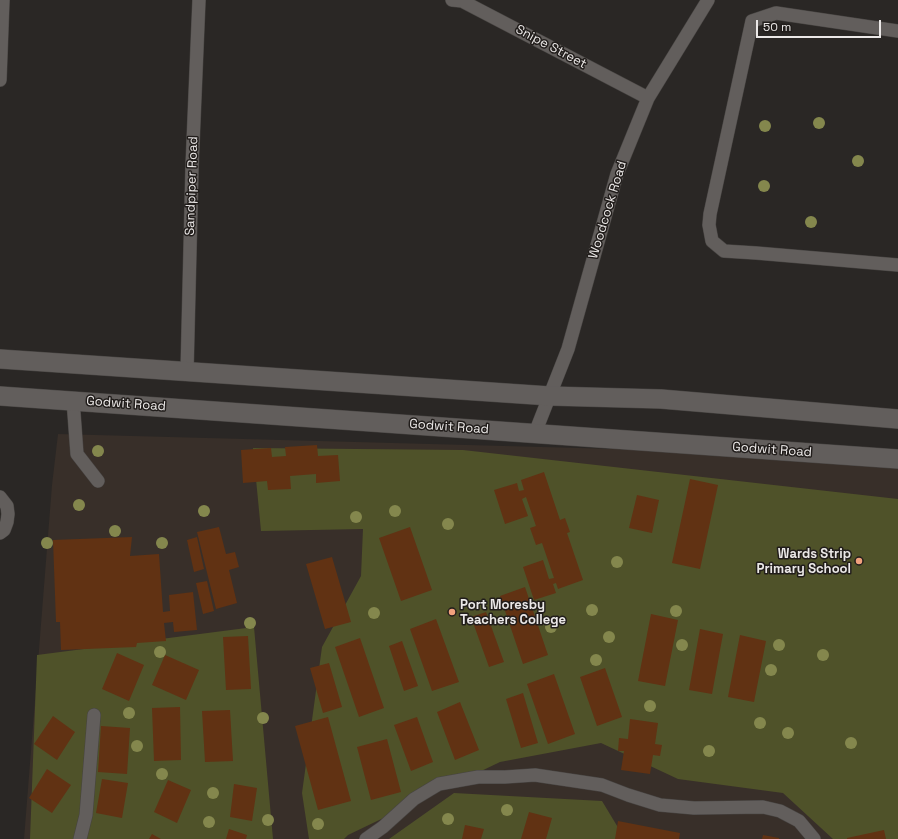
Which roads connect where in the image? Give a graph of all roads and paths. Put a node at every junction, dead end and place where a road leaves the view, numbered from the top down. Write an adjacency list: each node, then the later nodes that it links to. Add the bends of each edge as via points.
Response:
1 (3, 0): 6 (street)
2 (199, 0): 10 (street, Sandpiper Road)
3 (459, 0): 7 (street, Snipe Street)
4 (708, 0): 7 (street, Woodcock Road)
5 (898, 31): 8 (street, via 776,13 752,22 709,225 712,241 724,251)
6 (0, 80)
7 (648, 98): 12 (street, Woodcock Road, via 617,174 568,349)
8 (898, 265)
9 (0, 359): 10 (main road)
10 (187, 372): 12 (main road)
11 (0, 396): 13 (main road, Godwit Road)
12 (550, 396): 14 (main road, via 661,399); 15 (street, Woodcock Road)
13 (73, 400): 15 (main road, Godwit Road); 17 (street, via 77,454)
14 (898, 419)
15 (535, 433): 16 (main road, Godwit Road)
16 (898, 459)
17 (98, 481)
18 (0, 497): 19 (street, via 7,506 8,514 4,530)
19 (0, 533)
20 (94, 715): 21 (street, via 86,815)
21 (80, 839)
22 (366, 839): 23 (street, via 414,799 439,784 478,777 535,775 602,785 660,805 694,808 764,807 780,811 800,821)
23 (814, 839)

